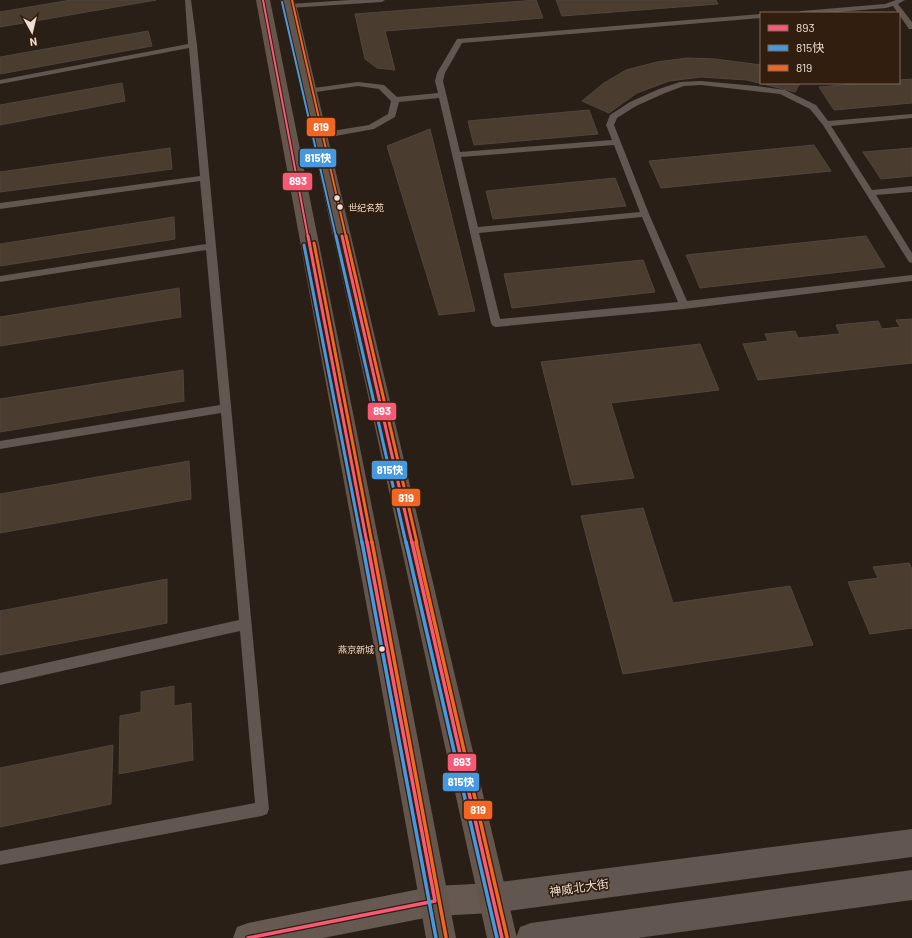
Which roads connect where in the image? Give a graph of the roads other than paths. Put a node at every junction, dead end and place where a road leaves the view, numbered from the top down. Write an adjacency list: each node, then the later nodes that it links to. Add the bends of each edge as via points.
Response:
1 (188, 0): 10 (lane)
2 (263, 0): 41 (main road)
3 (382, 0): 5 (lane)
4 (902, 0): 6 (lane)
5 (288, 3): 13 (main road)
6 (894, 3): 7 (lane, via 886,6); 9 (lane)
7 (812, 12)
8 (760, 16): 14 (lane, via 460,41 441,73)
9 (912, 27)
10 (193, 45): 11 (lane); 21 (lane)
11 (0, 82)
12 (333, 87): 13 (lane)
13 (309, 91): 15 (lane, via 358,84 381,87); 18 (main road)
14 (441, 95): 15 (lane); 20 (lane)
15 (396, 100): 18 (lane, via 392,115 371,127)
16 (912, 116): 17 (lane)
17 (826, 124): 19 (lane, via 813,107 782,92 701,83 683,84 633,104 613,117 610,125); 23 (lane)
18 (319, 136): 40 (main road)
19 (616, 142): 20 (lane); 25 (lane)
20 (456, 155): 27 (lane)
21 (204, 178): 24 (lane); 28 (lane)
22 (912, 189): 23 (lane)
23 (870, 193): 29 (lane)
24 (0, 206)
25 (645, 214): 27 (lane); 32 (lane)
26 (561, 222): 27 (lane)
27 (474, 230): 32 (lane, via 496,323)
28 (211, 246): 31 (lane); 33 (lane)
29 (912, 260)
30 (912, 278): 32 (lane)
31 (0, 279)
32 (684, 305)
33 (225, 408): 34 (lane); 35 (lane)
34 (0, 445)
35 (245, 624): 36 (lane); 38 (lane, via 262,809)
36 (0, 679)
37 (912, 843): 40 (street, 神威北大街)
38 (0, 858)
39 (912, 885): 45 (street)
40 (493, 898): 41 (main road, 神威北大街); 44 (main road)
41 (435, 901): 42 (main road, 神威北大街); 43 (main road)
42 (248, 938)
43 (441, 938)
44 (502, 938)
45 (531, 938)

